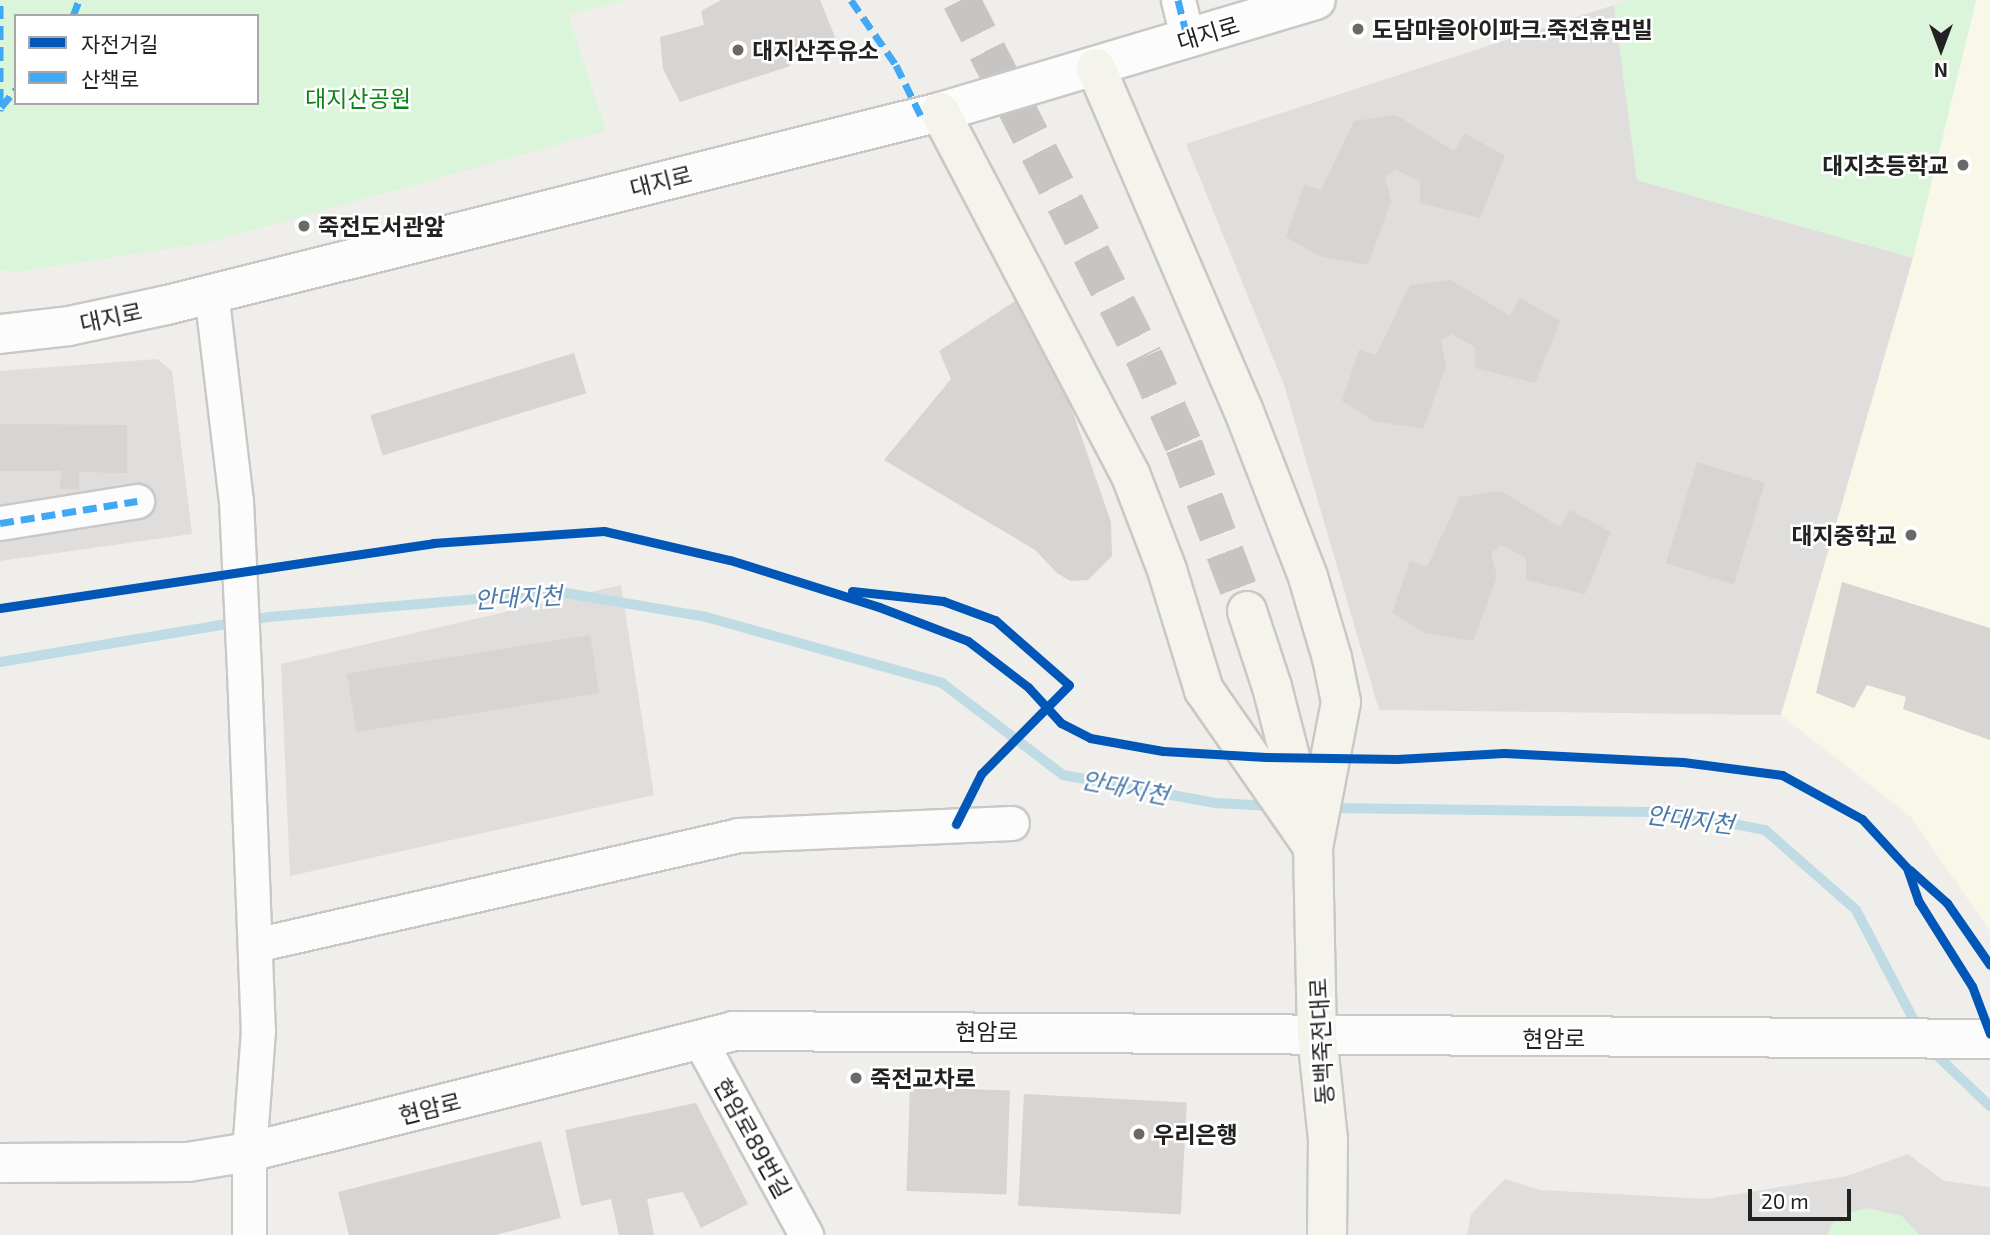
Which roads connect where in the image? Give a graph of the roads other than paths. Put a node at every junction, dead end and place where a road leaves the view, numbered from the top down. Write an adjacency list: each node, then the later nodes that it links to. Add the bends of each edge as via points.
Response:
1 (1178, 0): 3 (street)
2 (1316, 0): 3 (street, 대지로)
3 (1188, 40): 4 (street, 대지로)
4 (1096, 68): 5 (street, 대지로); 12 (main road, via 1248,422 1308,577 1341,702)
5 (940, 112): 6 (street, 대지로); 12 (main road, via 1131,476 1167,570 1204,690)
6 (211, 292): 7 (street, 대지로, via 69,326); 13 (street, via 236,500)
7 (0, 334)
8 (137, 501): 9 (street)
9 (0, 523)
10 (1247, 611): 12 (main road, via 1272,687)
11 (1012, 823): 13 (street, via 738,835)
12 (1313, 846): 14 (main road, 동백죽전대로)
13 (255, 945): 17 (street, via 258,1030)
14 (1317, 1035): 15 (street, 현암로); 16 (street, 현암로, via 733,1031); 21 (main road, 동백죽전대로, via 1328,1140)
15 (1990, 1039)
16 (699, 1041): 17 (street, 현암로); 20 (street, 현암로89번길)
17 (249, 1152): 18 (street, 현암로, via 188,1162); 19 (street)
18 (0, 1163)
19 (249, 1235)
20 (806, 1235)
21 (1327, 1235)

